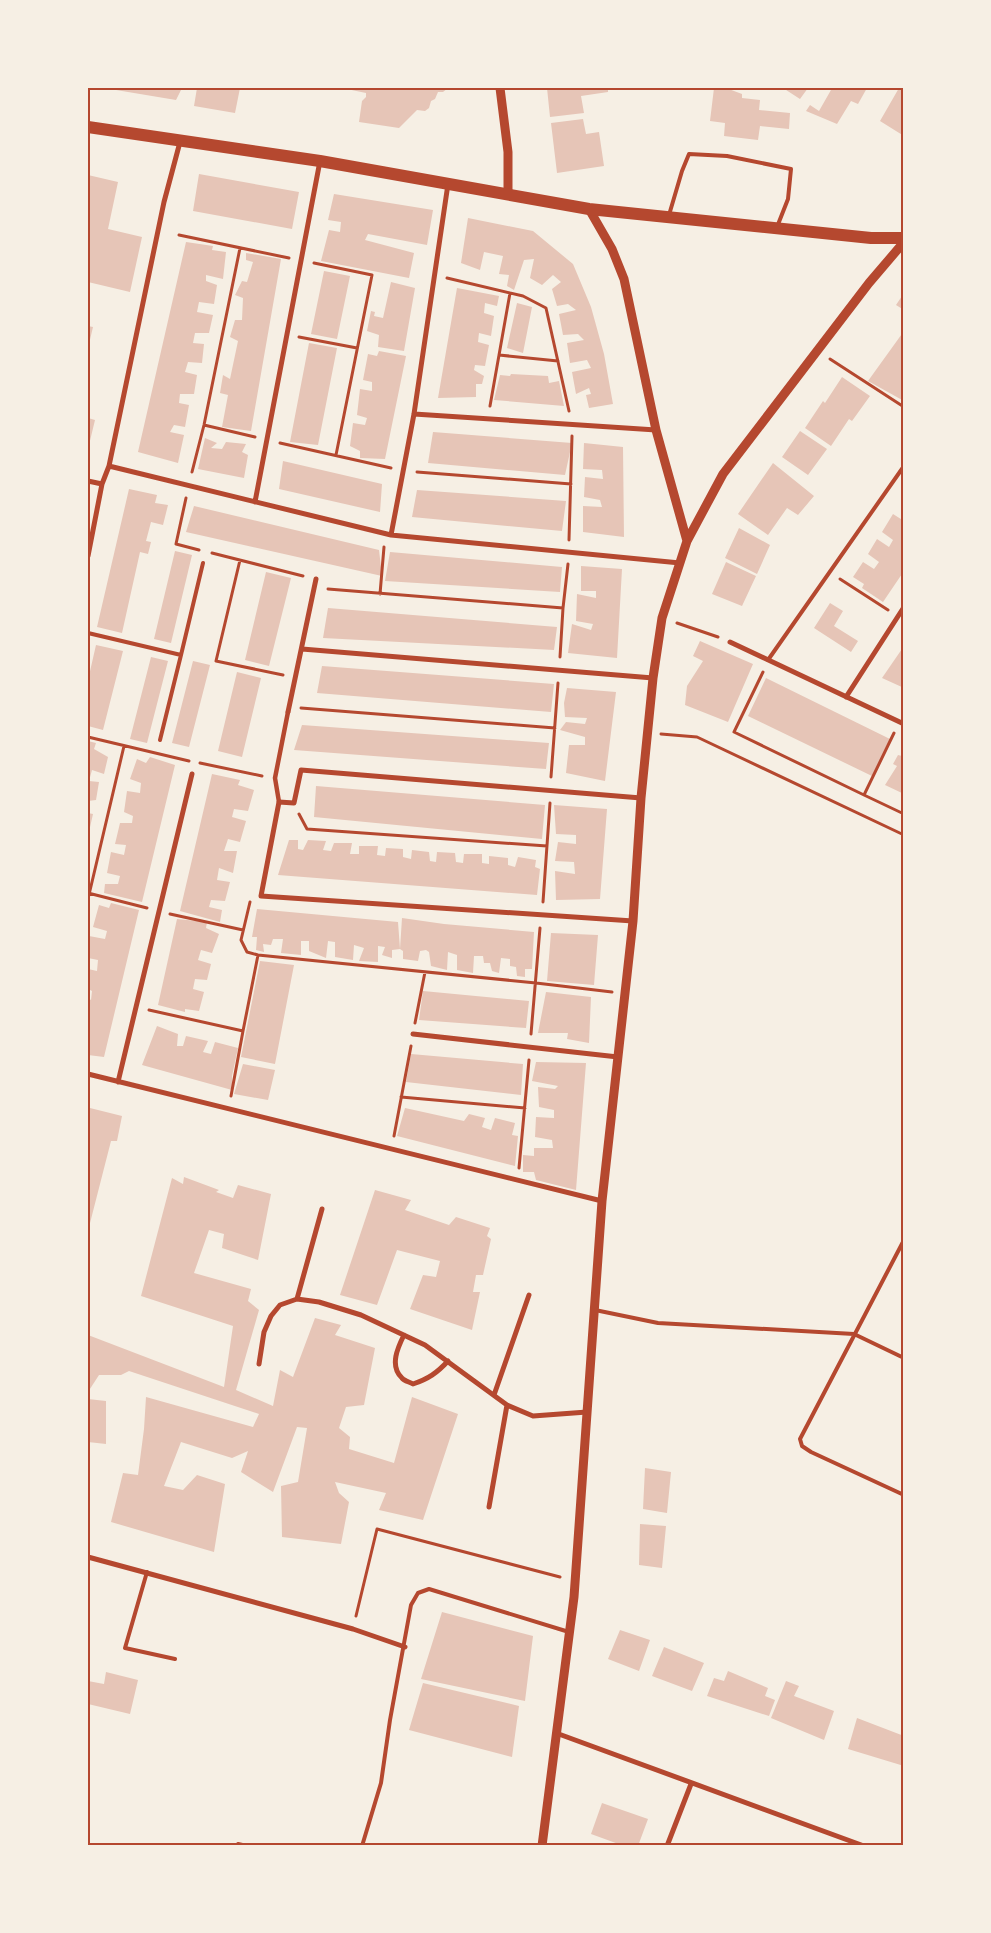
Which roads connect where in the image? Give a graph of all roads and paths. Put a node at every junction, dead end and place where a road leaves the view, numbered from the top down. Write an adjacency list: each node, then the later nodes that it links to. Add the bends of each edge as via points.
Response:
1 (500, 88): 6 (street, via 508,152)
2 (88, 127): 3 (main road)
3 (180, 140): 4 (main road); 30 (street)
4 (320, 161): 5 (main road); 14 (street)
5 (448, 183): 6 (main road); 15 (street)
6 (508, 194): 7 (main road)
7 (589, 209): 8 (main road); 27 (street, via 612,249 624,279)
8 (668, 217): 9 (main road); 9 (lane, via 689,154 727,156 791,169 788,198)
9 (777, 228): 11 (main road, via 871,238)
10 (179, 235): 13 (path)
11 (904, 238)
12 (904, 242): 19 (street)
13 (240, 248): 14 (path); 25 (path)
14 (301, 260): 17 (street); 18 (path, via 372,275)
15 (434, 275): 16 (path); 23 (street)
16 (510, 293): 20 (path); 21 (path, via 546,308)
17 (287, 335): 18 (path); 28 (street)
18 (357, 348): 29 (path)
19 (817, 350): 22 (path); 39 (street, via 723,474)
20 (500, 355): 21 (path); 24 (path)
21 (558, 361): 26 (path)
22 (904, 407)
23 (414, 414): 24 (street); 32 (street)
24 (488, 419): 26 (street)
25 (204, 425): 28 (path); 36 (path)
26 (572, 425): 27 (street); 35 (path)
27 (656, 430): 39 (street)
28 (267, 440): 29 (path); 37 (street)
29 (336, 455): 32 (path)
30 (108, 466): 34 (street); 36 (street)
31 (904, 466): 45 (lane)
32 (403, 471): 35 (path); 38 (street)
33 (88, 481): 34 (street)
34 (102, 484): 41 (street)
35 (571, 484): 40 (path)
36 (189, 486): 37 (street); 42 (path, via 176,544)
37 (255, 502): 38 (street)
38 (388, 534): 40 (street); 48 (path)
39 (687, 541): 44 (street)
40 (569, 552): 44 (street); 50 (path)
41 (88, 556)
42 (240, 560): 46 (path); 59 (path, via 216,661)
43 (203, 563): 56 (lane)
44 (680, 563): 52 (street)
45 (829, 572): 51 (path); 57 (lane)
46 (316, 579): 47 (street)
47 (314, 588): 48 (path); 55 (street)
48 (380, 594): 50 (path)
49 (904, 606): 51 (street)
50 (562, 608): 58 (path)
51 (897, 616): 61 (street)
52 (662, 618): 54 (path); 60 (street)
53 (88, 633): 56 (lane)
54 (730, 642): 57 (street)
55 (302, 649): 58 (street); 59 (street)
56 (181, 655): 67 (lane)
57 (768, 660): 61 (street); 72 (path, via 734,732)
58 (559, 670): 60 (street); 64 (path)
59 (296, 678): 62 (street)
60 (653, 678): 65 (street)
61 (846, 697): 63 (street)
62 (288, 709): 64 (path); 70 (street)
63 (901, 723): 72 (path)
64 (555, 728): 71 (path)
65 (648, 733): 73 (street); 77 (path, via 697,737)
66 (88, 737): 68 (path)
67 (160, 740)
68 (124, 746): 70 (path); 80 (path)
69 (192, 774): 87 (street)
70 (275, 778): 74 (street)
71 (550, 791): 73 (street); 75 (street, via 301,770); 78 (path)
72 (864, 795): 76 (path)
73 (641, 798): 82 (street)
74 (279, 802): 75 (street); 79 (street)
75 (294, 803): 78 (path, via 307,829)
76 (904, 814)
77 (904, 835)
78 (546, 846): 81 (path)
79 (261, 896): 81 (street); 83 (path, via 250,903 242,940 247,952)
80 (88, 900)
81 (542, 914): 82 (street); 85 (path)
82 (633, 920): 86 (street)
83 (258, 955): 84 (path); 88 (path)
84 (425, 972): 85 (path); 89 (path)
85 (536, 982): 86 (path); 90 (path)
86 (625, 994): 91 (street)
87 (136, 1007): 88 (path); 93 (street)
88 (243, 1030): 96 (path)
89 (413, 1034): 90 (street); 94 (path)
90 (530, 1048): 91 (street); 95 (path)
91 (618, 1057): 99 (street)
92 (88, 1074): 93 (street)
93 (118, 1082): 96 (street)
94 (401, 1097): 95 (path); 97 (path)
95 (525, 1108): 98 (path)
96 (229, 1109): 97 (street)
97 (391, 1149): 98 (street)
98 (518, 1180): 99 (street)
99 (602, 1201): 104 (street)
100 (322, 1209): 103 (street)
101 (904, 1240): 105 (lane)
102 (529, 1295): 110 (street)
103 (297, 1299): 106 (street, via 320,1302 361,1315); 109 (street, via 280,1305 271,1316 264,1332)
104 (595, 1310): 105 (lane, via 658,1323); 112 (street)
105 (854, 1334): 107 (lane); 113 (lane, via 800,1439 802,1446)
106 (404, 1335): 108 (street, via 426,1345); 108 (street, via 396,1352 396,1367 401,1378 413,1384 438,1373)
107 (904, 1358)
108 (448, 1361): 110 (street)
109 (260, 1364)
110 (494, 1395): 111 (street)
111 (507, 1405): 112 (street, via 533,1416); 114 (street)
112 (588, 1412): 117 (street)
113 (904, 1494)
114 (489, 1507)
115 (88, 1557): 116 (street)
116 (147, 1572): 118 (street); 121 (lane, via 125,1648)
117 (575, 1581): 118 (path, via 377,1529); 119 (street)
118 (353, 1629): 120 (street)
119 (569, 1632): 120 (lane, via 429,1589 418,1594 411,1605); 122 (street)
120 (405, 1646): 126 (lane, via 381,1783)
121 (174, 1659)
122 (556, 1733): 123 (street); 127 (street)
123 (690, 1784): 128 (street); 129 (street)
124 (238, 1844): 125 (lane)
125 (247, 1846)
126 (362, 1846)
127 (542, 1846)
128 (667, 1846)
129 (864, 1846)

